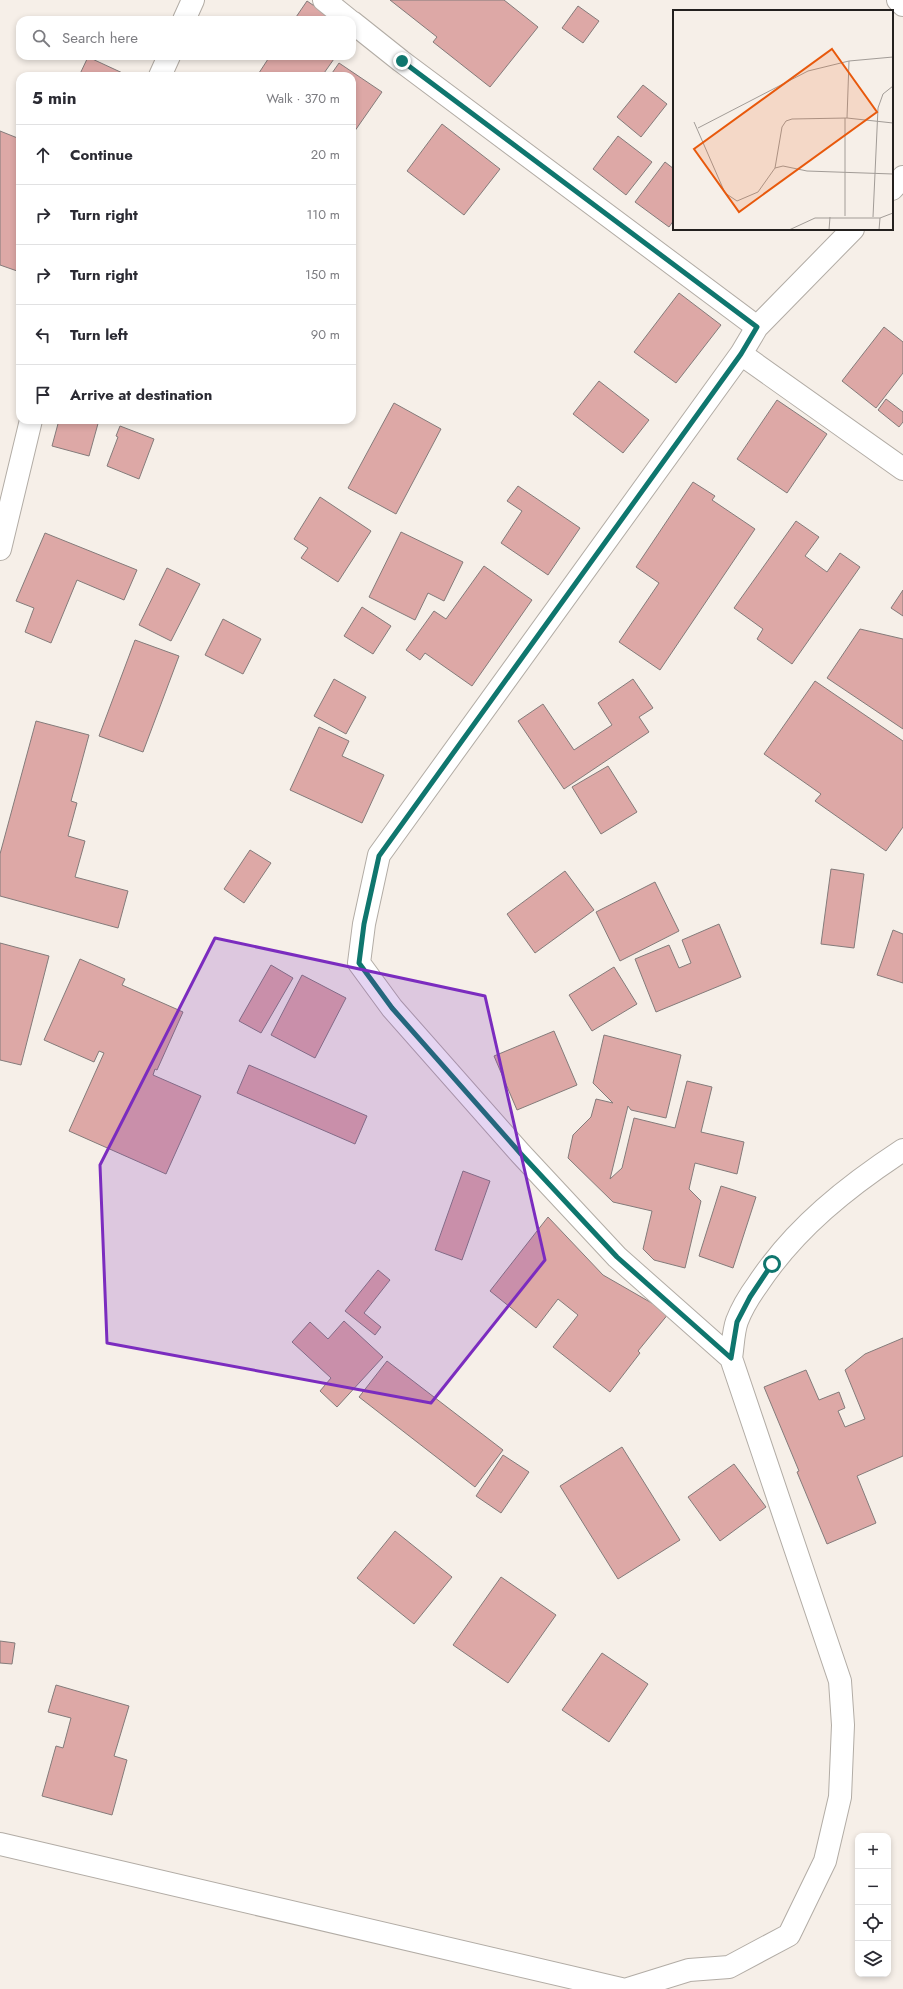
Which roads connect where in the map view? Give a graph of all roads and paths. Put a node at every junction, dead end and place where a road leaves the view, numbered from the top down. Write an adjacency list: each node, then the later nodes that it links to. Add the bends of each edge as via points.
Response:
1 (193, 0): 5 (street)
2 (324, 0): 6 (street)
3 (898, 0): 4 (street)
4 (903, 4)
5 (186, 16)
6 (344, 16)
7 (356, 25): 13 (street)
8 (167, 60): 9 (street)
9 (162, 72)
10 (903, 177): 11 (street)
11 (893, 188)
12 (852, 230): 13 (street)
13 (757, 327): 14 (street)
14 (741, 354): 16 (street); 19 (street, via 379,856 364,924 359,963 392,1008 521,1154 617,1257)
15 (30, 424): 17 (street)
16 (903, 469)
17 (0, 549)
18 (903, 1150): 19 (street, via 863,1177 814,1218 772,1264 737,1322)
19 (731, 1358): 22 (street, via 840,1680 843,1724 840,1797 825,1861 789,1935 730,1967 689,1970)
20 (0, 1844): 21 (street)
21 (622, 1989)
22 (628, 1989)

